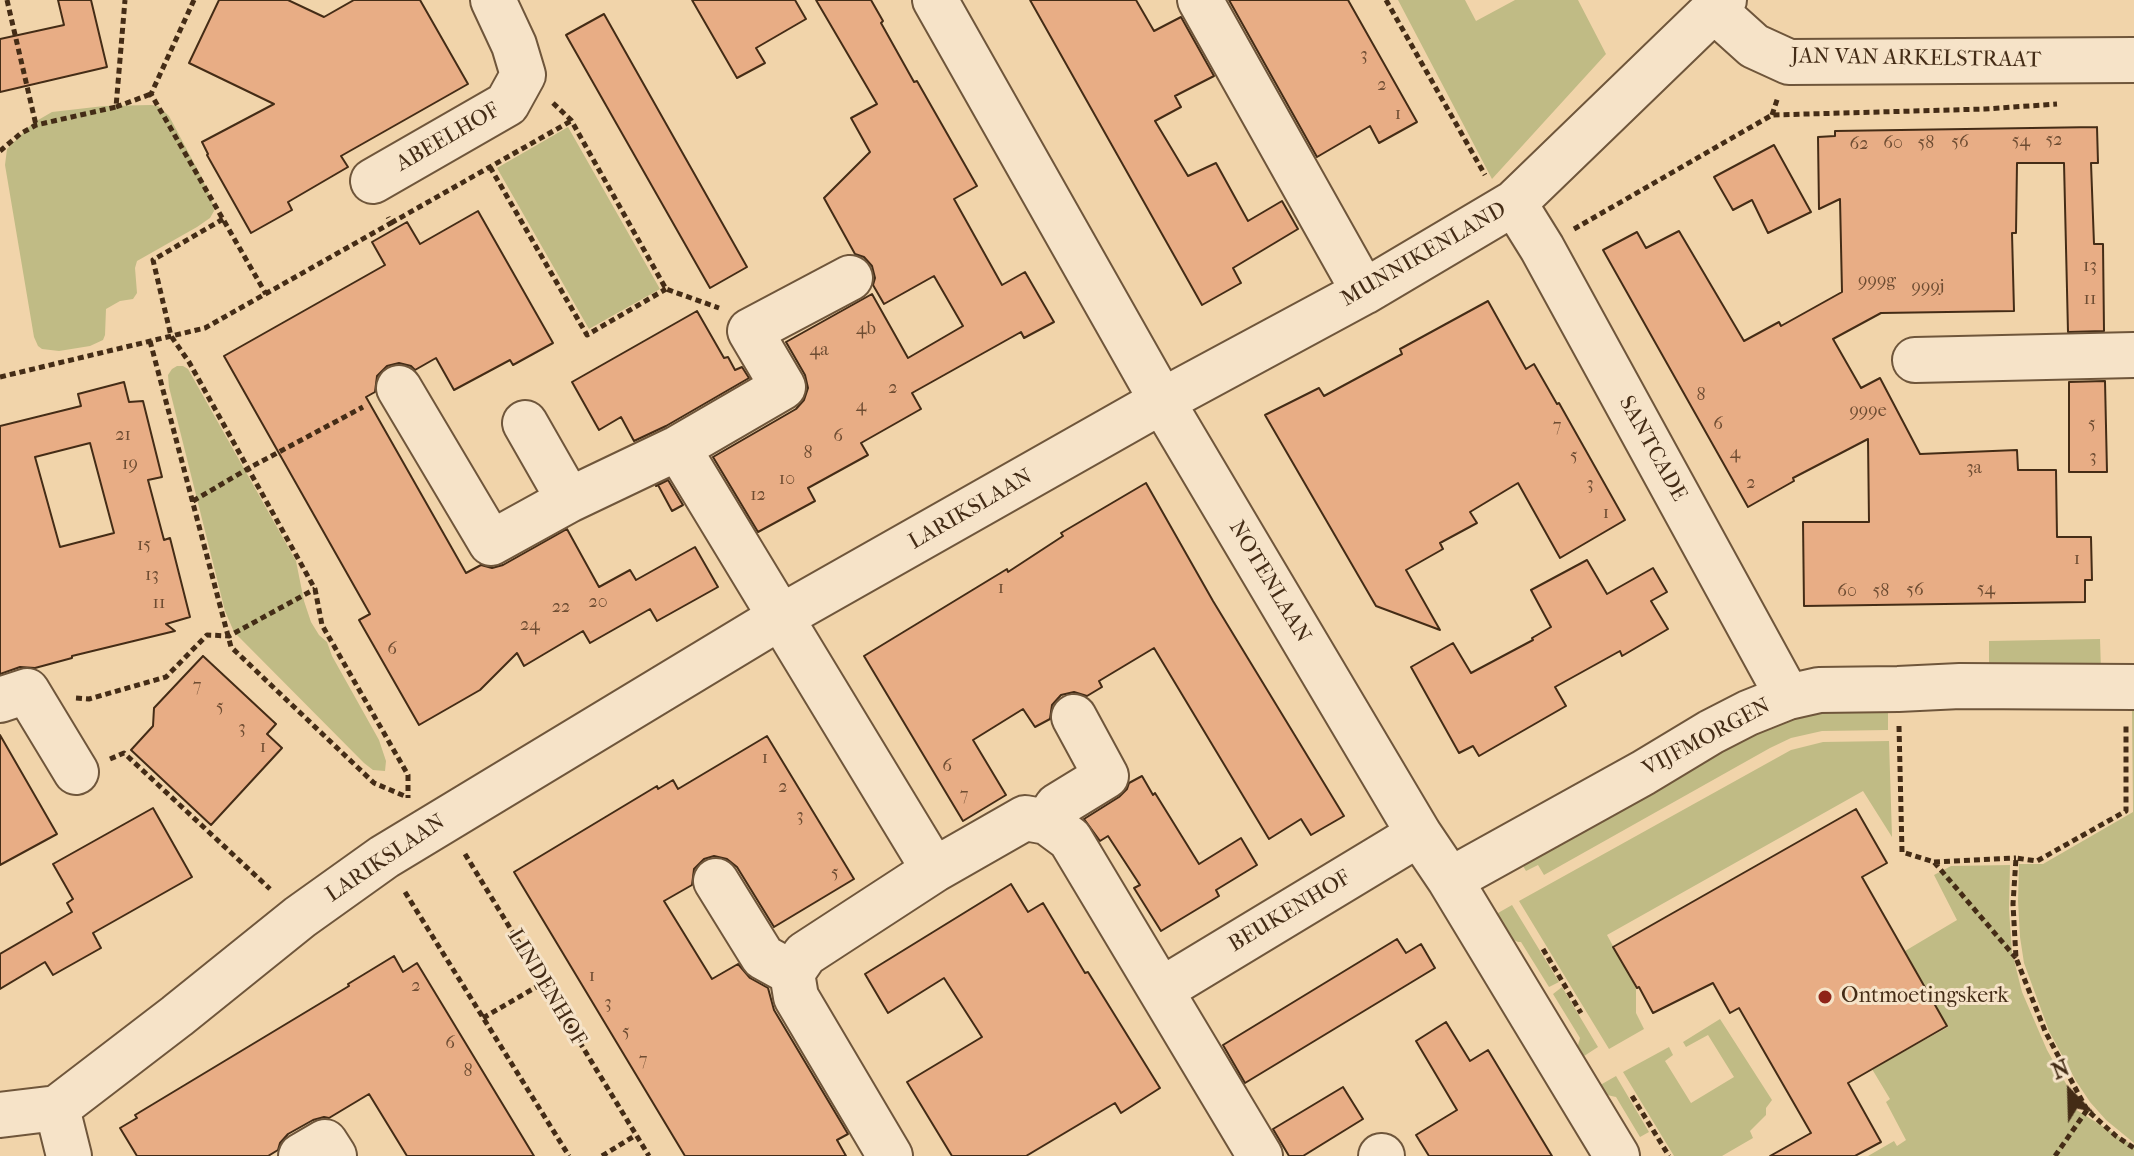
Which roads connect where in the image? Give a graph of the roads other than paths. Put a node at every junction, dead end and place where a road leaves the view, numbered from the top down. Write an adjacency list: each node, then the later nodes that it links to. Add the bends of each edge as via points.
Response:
1 (493, 0): 6 (street, ABEELHOF, via 523,75 507,104)
2 (935, 0): 13 (street, NOTENLAAN)
3 (1200, 0): 9 (street)
4 (1719, 5): 5 (street, JAN VAN ARKELSTRAAT, via 1754,46 1789,62); 7 (street, MUNNIKENLAND)
5 (2134, 60)
6 (373, 181)
7 (1514, 203): 9 (street, MUNNIKENLAND); 20 (street, SANTCADE)
8 (850, 278): 15 (street, via 750,331 783,387)
9 (1364, 292): 13 (street, MUNNIKENLAND)
10 (2134, 355): 11 (street)
11 (1915, 360)
12 (399, 388): 16 (street, via 491,543)
13 (1162, 401): 17 (street, LARIKSLAAN); 24 (street, NOTENLAAN)
14 (525, 423): 16 (street)
15 (678, 448): 16 (street); 17 (street)
16 (569, 500)
17 (779, 618): 25 (street); 30 (street, LARIKSLAAN, via 427,816 384,857)
18 (2130, 687): 20 (street, VIJFMORGEN, via 1819,690)
19 (14, 696): 22 (street)
20 (1788, 697): 26 (street, VIJFMORGEN, via 1711,732)
21 (1074, 717): 23 (street, via 1106,776 1057,806)
22 (76, 772)
23 (1047, 822): 25 (street, via 1025,818); 29 (street, via 1070,839)
24 (1419, 834): 26 (street, NOTENLAAN); 29 (street, BEUKENHOF)
25 (934, 870): 28 (street, via 805,954)
26 (1450, 880): 37 (street, NOTENLAAN)
27 (716, 881): 28 (street, via 763,957)
28 (792, 973): 35 (street, via 796,997)
29 (1161, 990): 36 (street)
30 (57, 1108): 31 (street); 32 (street)
31 (0, 1115)
32 (69, 1156)
33 (301, 1156): 34 (street, via 325,1142)
34 (334, 1156)
35 (890, 1156)
36 (1260, 1156)
37 (1617, 1156)

